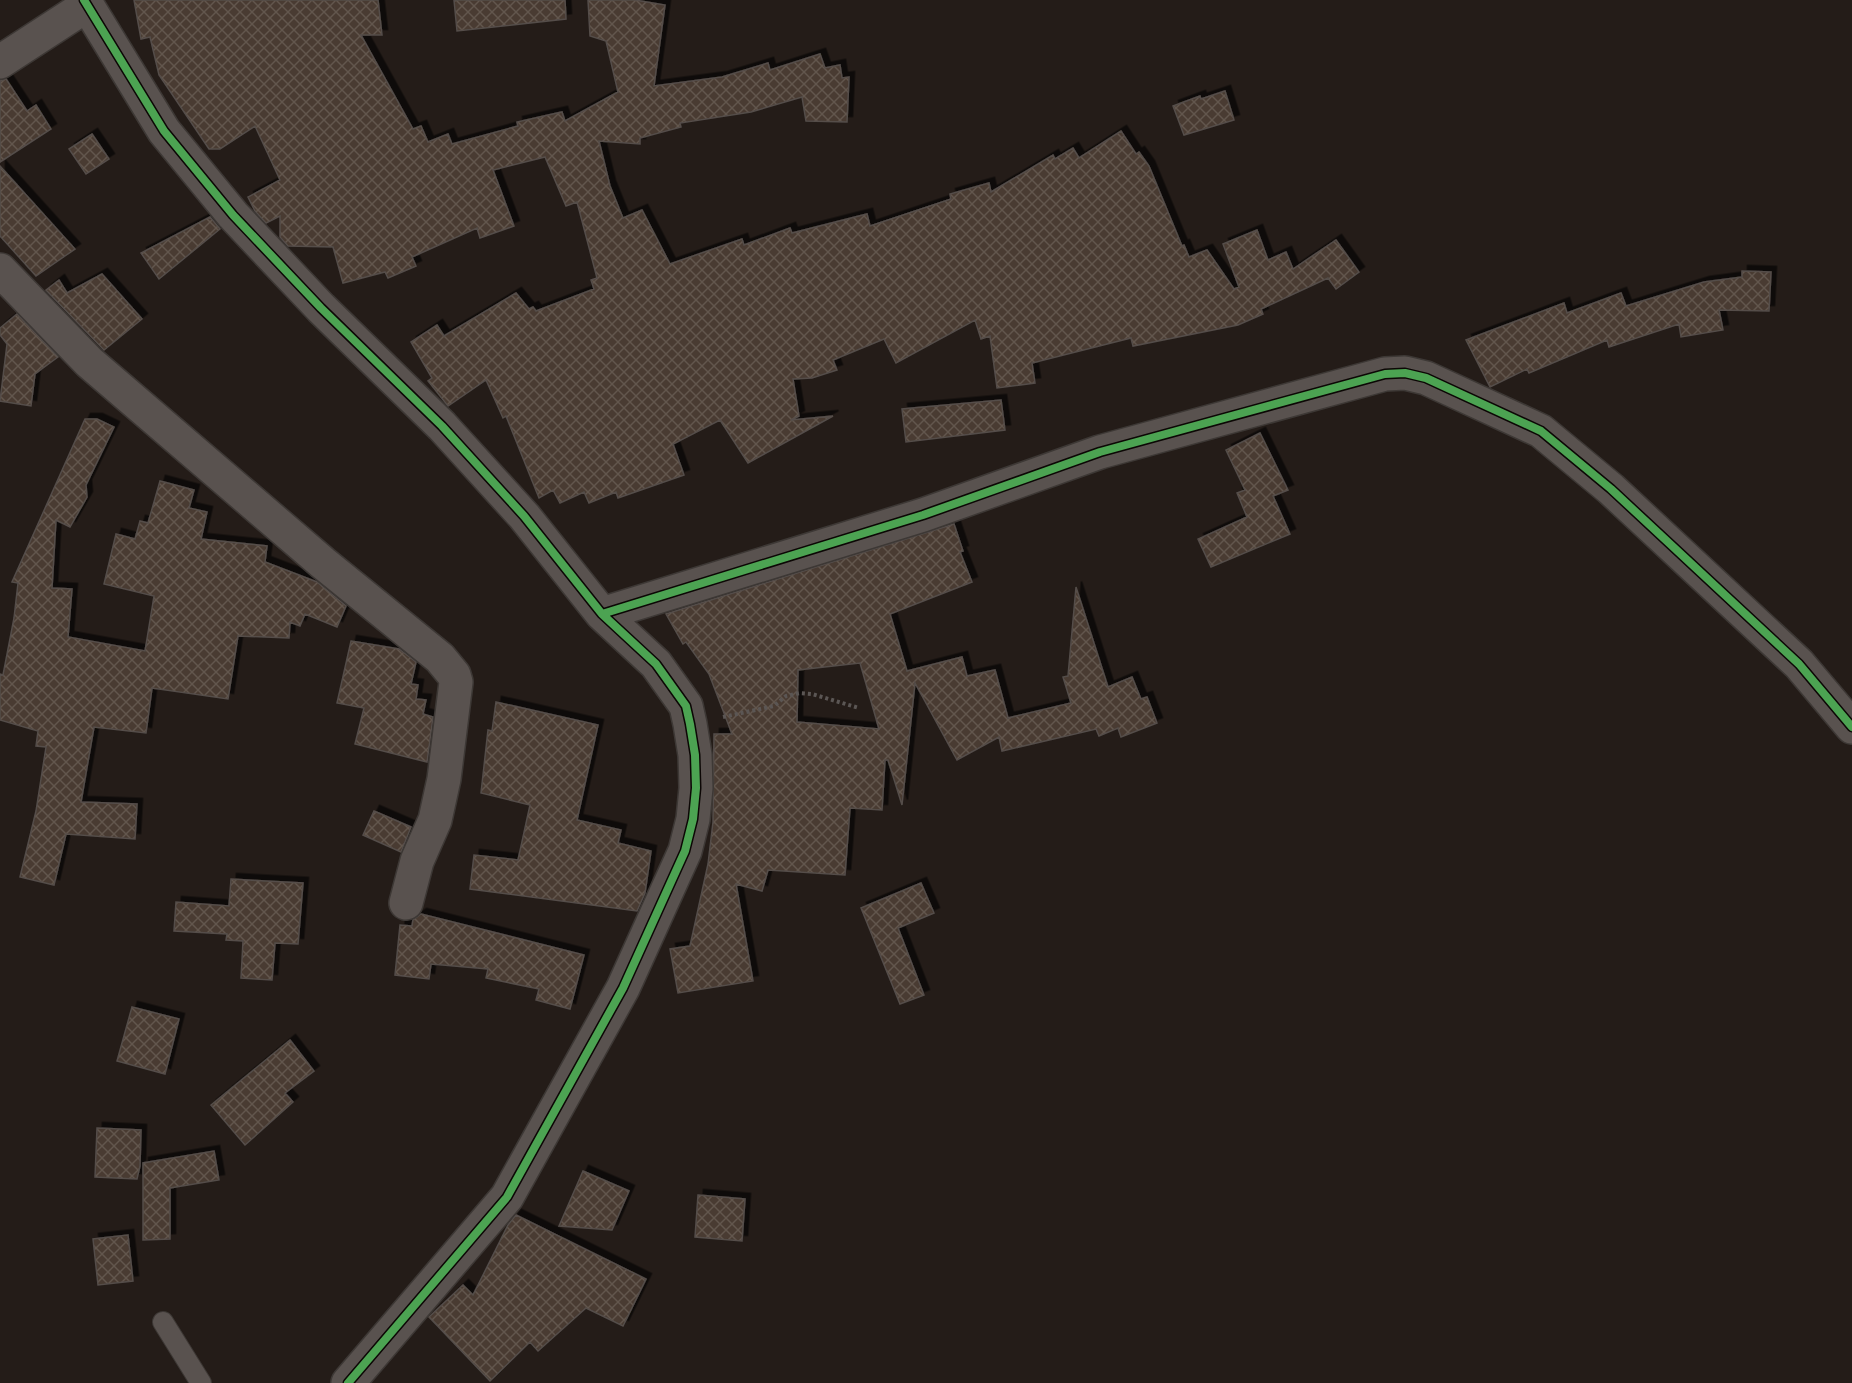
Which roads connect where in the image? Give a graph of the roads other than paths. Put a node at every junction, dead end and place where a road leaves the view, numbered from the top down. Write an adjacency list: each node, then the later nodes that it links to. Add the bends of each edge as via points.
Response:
1 (85, 3): 2 (street); 4 (street, via 164,131 233,215 442,426 524,516)
2 (0, 62)
3 (0, 270): 6 (street, via 88,362 440,658 454,675 444,779 435,819 417,861)
4 (602, 614): 5 (street, via 922,515 1100,452 1385,374 1405,373 1426,378 1541,431 1611,489 1799,664); 9 (street, via 656,664 686,706 696,755 696,788 688,840 623,988 507,1197)
5 (1852, 727)
6 (406, 903)
7 (163, 1322): 8 (lane)
8 (201, 1383)
9 (348, 1383)

